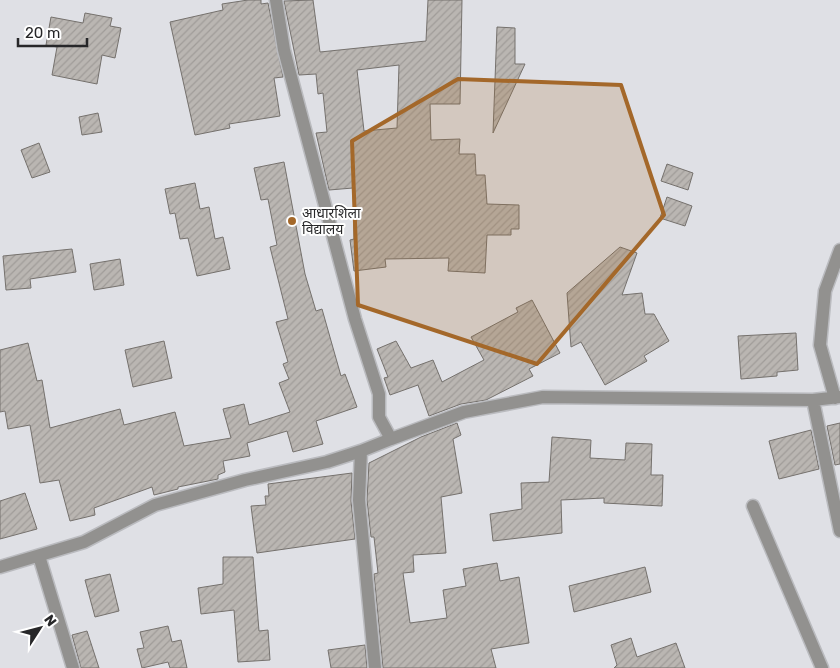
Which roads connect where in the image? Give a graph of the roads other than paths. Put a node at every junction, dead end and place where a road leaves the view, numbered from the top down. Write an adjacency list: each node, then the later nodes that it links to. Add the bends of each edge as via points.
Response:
1 (276, 0): 5 (street, via 284,50 355,319 379,394 379,416)
2 (840, 250): 3 (street, via 825,291 820,345)
3 (838, 397): 4 (street)
4 (813, 400): 5 (street, via 543,397 464,412); 8 (street)
5 (391, 439): 6 (street)
6 (361, 451): 9 (street, via 155,505 84,542); 12 (street, via 359,500)
7 (753, 506): 13 (street)
8 (840, 531)
9 (39, 556): 10 (street); 11 (street)
10 (0, 567)
11 (73, 668)
12 (375, 668)
13 (822, 668)

